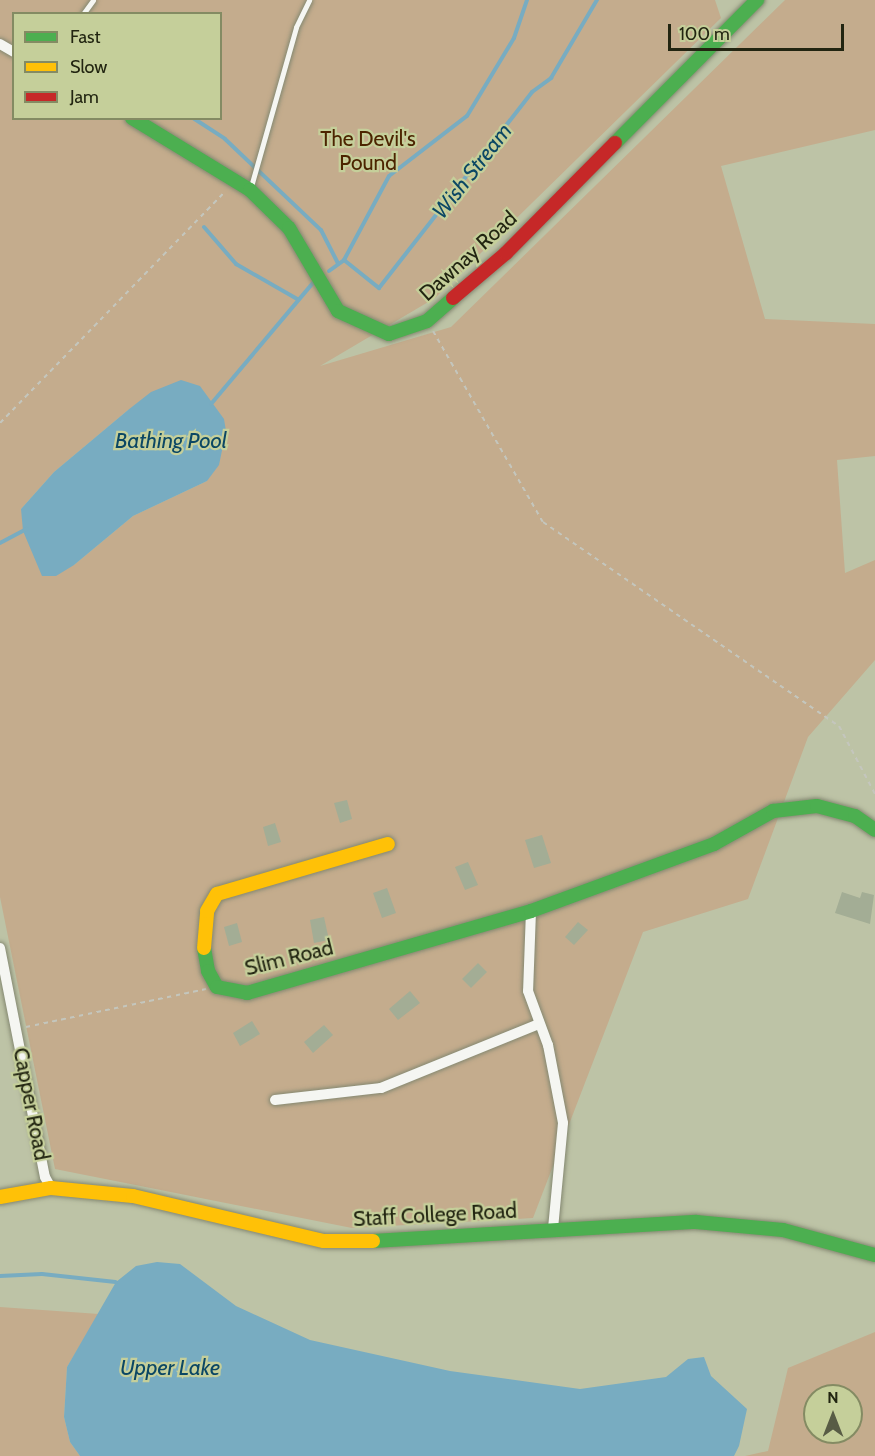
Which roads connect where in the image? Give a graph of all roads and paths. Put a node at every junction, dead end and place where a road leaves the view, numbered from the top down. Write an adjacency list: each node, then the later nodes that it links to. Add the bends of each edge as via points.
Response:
1 (309, 0): 5 (lane, via 296,27)
2 (757, 0): 6 (street, Dawnay Road, via 506,253)
3 (135, 120): 4 (street, Dawnay Road)
4 (236, 181): 5 (street, Dawnay Road); 7 (path)
5 (250, 190): 6 (street, Dawnay Road, via 289,228 338,311 389,334)
6 (427, 321): 8 (path, via 543,522 839,726)
7 (0, 423)
8 (875, 794)
9 (875, 830): 11 (street, Slim Road, via 855,816 817,806 773,811 714,844)
10 (388, 844): 13 (street, via 217,894 207,911 204,945 208,971)
11 (531, 911): 13 (street, Slim Road, via 247,993); 14 (street, via 528,992)
12 (0, 948): 15 (street, Capper Road)
13 (217, 987): 15 (path)
14 (539, 1024): 16 (street, via 381,1088); 19 (street, via 563,1123)
15 (16, 1029): 17 (street, Capper Road)
16 (275, 1100)
17 (51, 1188): 18 (street, Staff College Road); 19 (street, Staff College Road, via 156,1200 324,1241 438,1240)
18 (0, 1197)
19 (554, 1228): 20 (street, Staff College Road, via 707,1223 783,1230)
20 (875, 1255)

